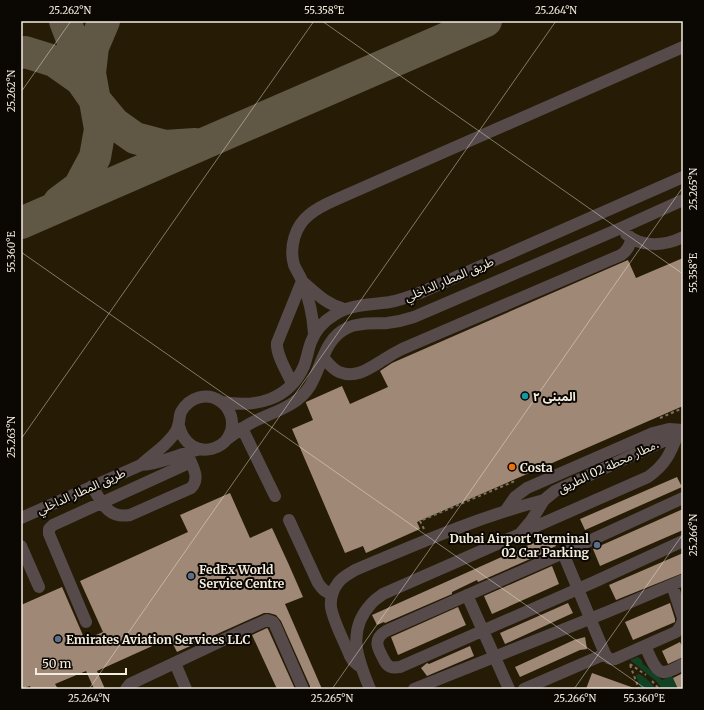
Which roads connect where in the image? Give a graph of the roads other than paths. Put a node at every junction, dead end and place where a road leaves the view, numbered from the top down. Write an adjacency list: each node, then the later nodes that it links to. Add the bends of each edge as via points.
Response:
1 (683, 48): 7 (street, via 319,208 308,215 294,238 294,265)
2 (683, 177): 8 (street, طريق المطار الداخلي, via 407,298)
3 (683, 200): 4 (street, طريق المطار الداخلي)
4 (621, 228): 6 (street); 10 (street, طريق المطار الداخلي, via 414,317 349,327 332,339)
5 (683, 237): 6 (street, via 654,244)
6 (631, 239): 10 (street, via 628,248 621,255 391,354 366,371 353,374 340,372 329,365)
7 (302, 281): 8 (street, via 326,302); 9 (street, via 310,307); 11 (street, via 277,342 278,354)
8 (344, 309): 9 (street, طريق المطار الداخلي, via 327,320)
9 (314, 334): 11 (street, طريق المطار الداخلي, via 305,364)
10 (323, 357): 14 (street, طريق المطار الداخلي, via 310,386 303,395 293,403)
11 (292, 383): 12 (street, طريق المطار الداخلي, via 279,394 262,402)
12 (222, 402): 13 (street, via 209,397 196,398 181,412); 16 (street, via 232,420 230,434)
13 (179, 426): 17 (street, via 180,433 188,444); 19 (street, طريق المطار الداخلي, via 165,445)
14 (242, 428): 16 (street, طريق المطار الداخلي); 21 (street)
15 (681, 432): 23 (street, مطار محطة 02 الطريق., via 555,490); 25 (street, via 661,430 527,488 515,497); 28 (street, via 670,454 648,477)
16 (226, 440): 17 (street, via 214,448)
17 (201, 449): 18 (street, طريق المطار الداخلي)
18 (189, 457): 19 (street, طريق المطار الداخلي); 24 (street); 24 (street, via 196,477 191,488 125,516 105,508)
19 (141, 465): 20 (street, طريق المطار الداخلي)
20 (92, 486): 24 (street); 26 (street, طريق المطار الداخلي)
21 (275, 496)
22 (683, 498): 31 (street)
23 (544, 500): 25 (street); 28 (street, مطار محطة 02 الطريق.)
24 (102, 502): 39 (street, via 51,526 49,531)
25 (506, 510): 36 (street, via 355,570 337,584)
26 (21, 518)
27 (289, 520): 36 (street, via 318,583 326,592)
28 (520, 534): 47 (street, مطار محطة 02 الطريق., via 383,594 371,603 357,627 356,638)
29 (683, 541): 35 (street)
30 (21, 546): 34 (street)
31 (563, 553): 35 (street); 37 (street)
32 (683, 580): 33 (street)
33 (672, 585): 38 (street); 40 (street)
34 (39, 587)
35 (578, 589): 38 (street); 41 (street)
36 (332, 594): 47 (street, via 331,606 334,617 350,656)
37 (467, 595): 41 (street); 41 (street, via 382,633 377,646 387,665 396,668)
38 (590, 618): 43 (street); 44 (street)
39 (86, 622)
40 (682, 626): 42 (street, via 676,632)
41 (483, 631): 44 (street)
42 (645, 646): 43 (street, via 611,660); 46 (street, via 661,672)
43 (605, 654): 55 (street)
44 (494, 657): 53 (street); 54 (street)
45 (175, 663): 48 (street); 50 (street); 51 (street, via 267,620 275,625)
46 (683, 664)
47 (362, 669): 52 (street, مطار محطة 02 الطريق.)
48 (144, 684): 49 (street, via 130,684)
49 (126, 689)
50 (186, 689)
51 (303, 689)
52 (370, 689)
53 (414, 689)
54 (509, 689)
55 (524, 689)

